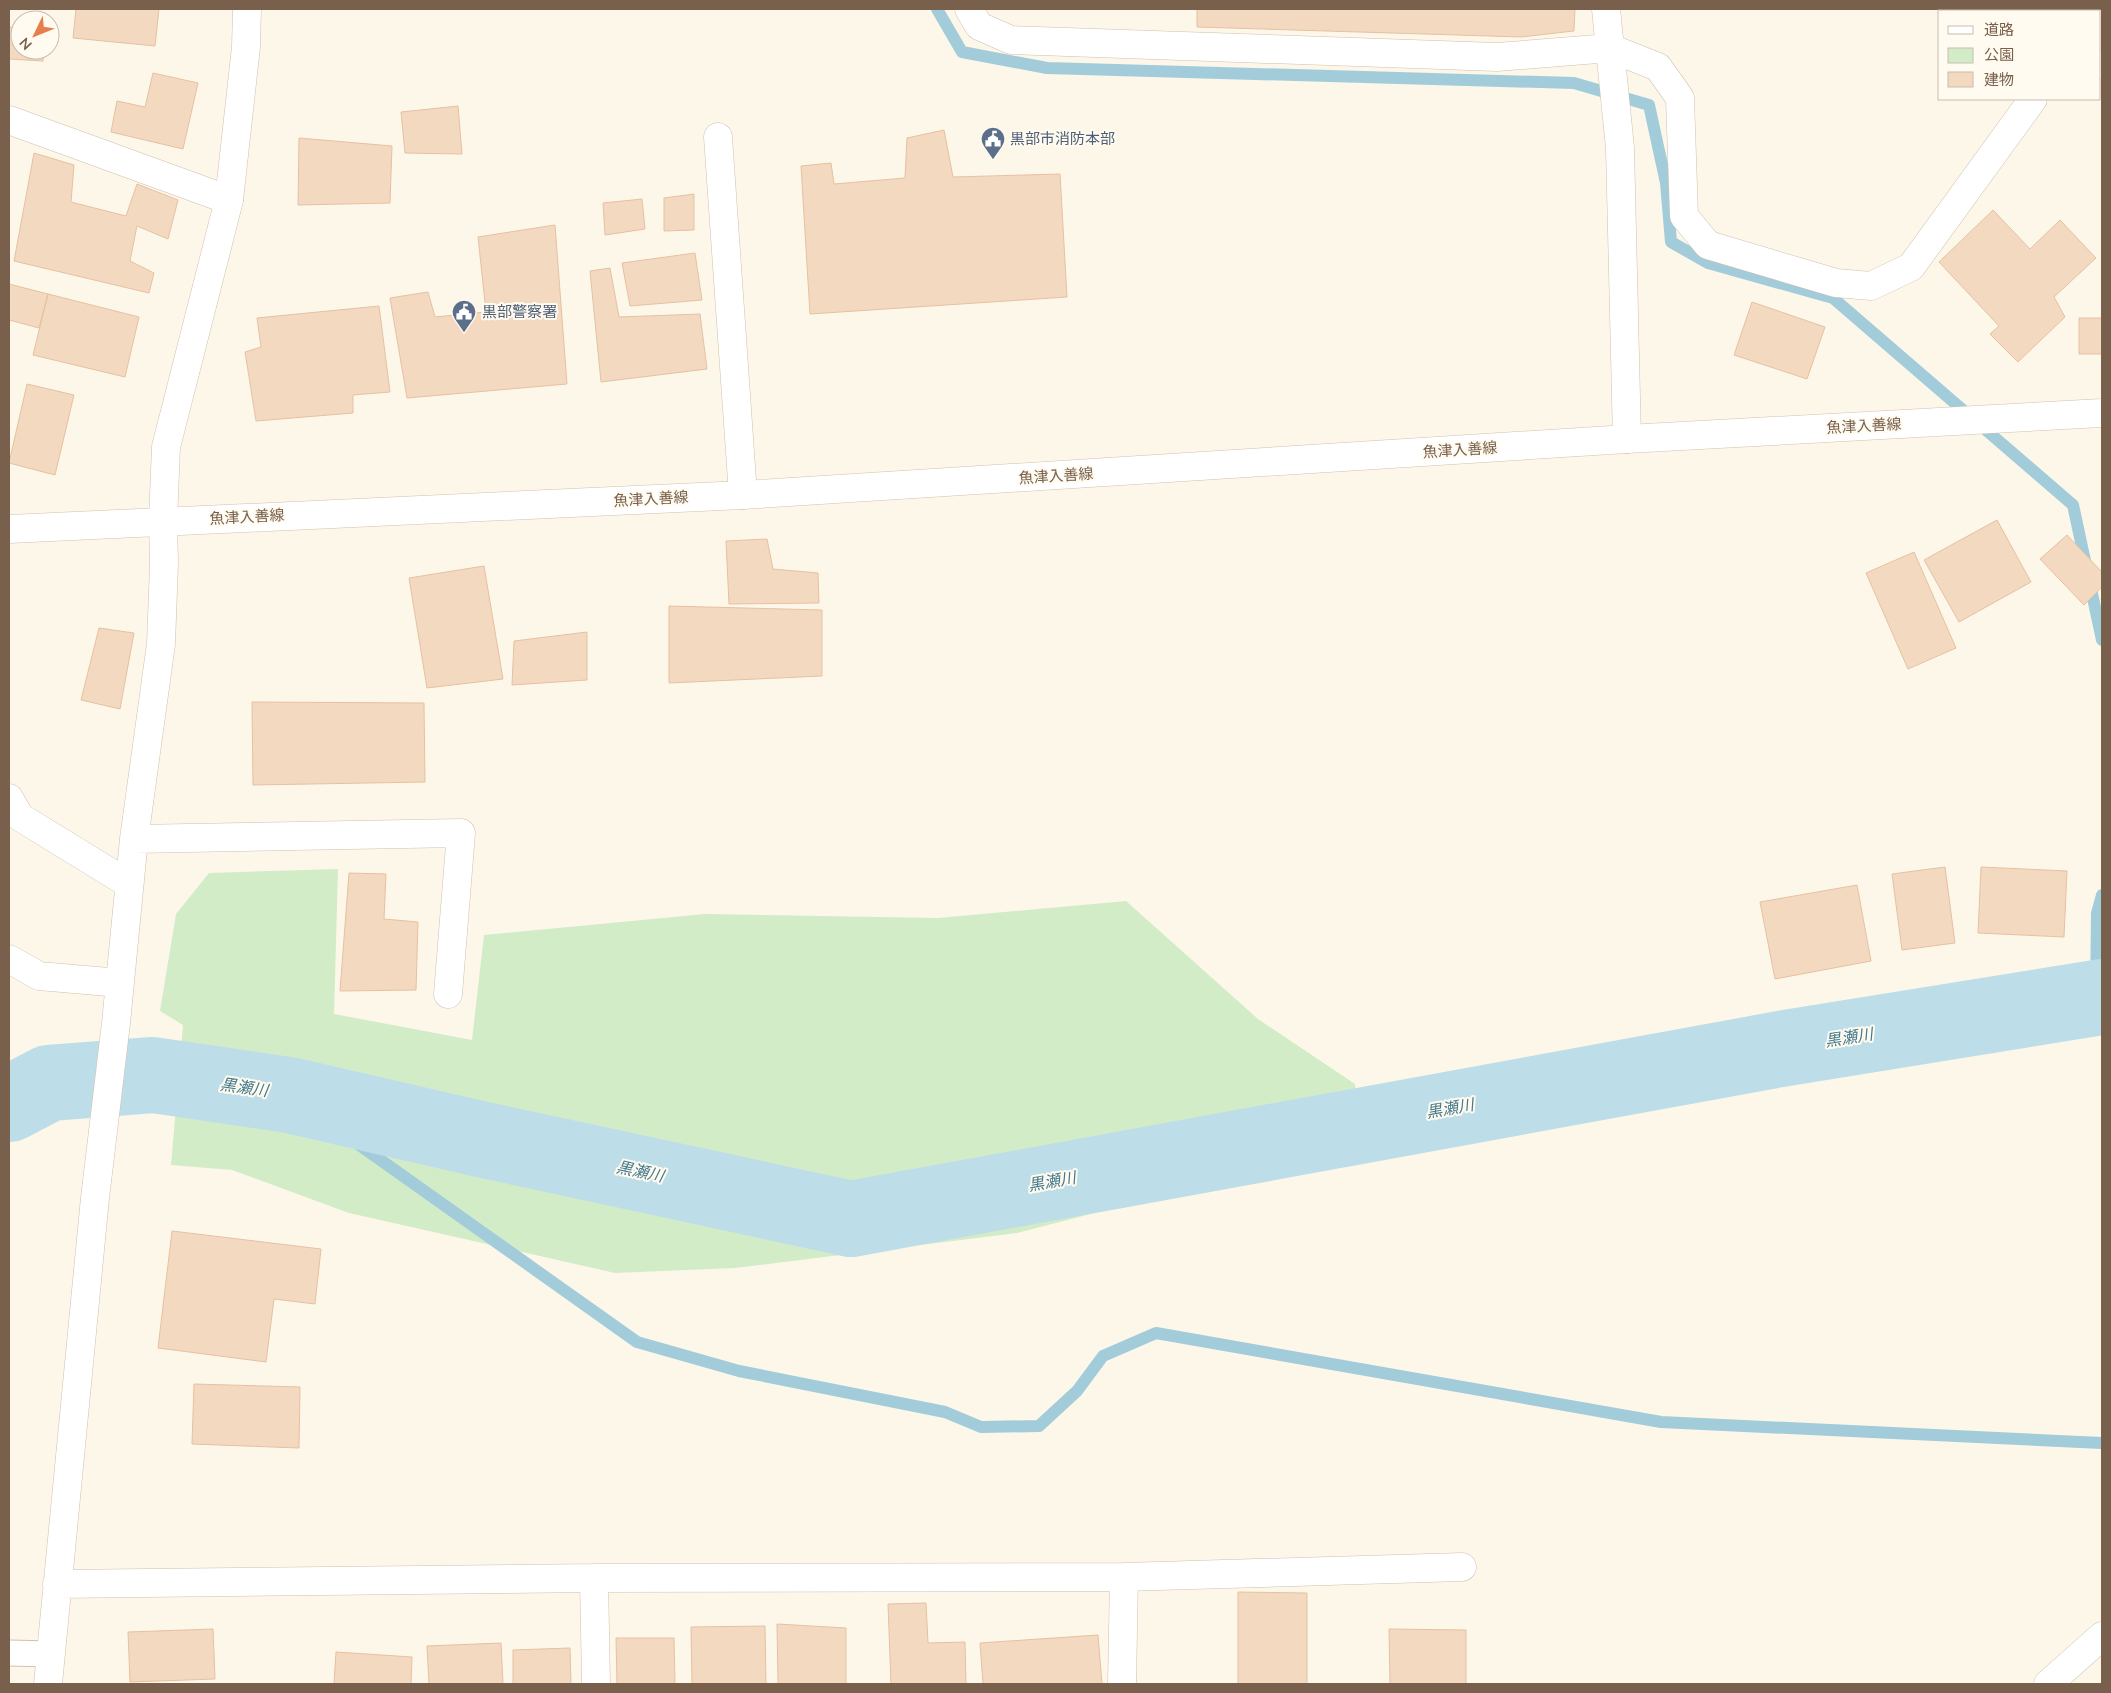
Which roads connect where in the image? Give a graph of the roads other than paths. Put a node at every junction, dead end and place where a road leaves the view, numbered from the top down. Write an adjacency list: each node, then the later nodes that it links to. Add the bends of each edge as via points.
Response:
1 (247, 9): 8 (street, via 246,47)
2 (969, 9): 4 (street, via 979,26 1011,40 1497,57)
3 (1606, 9): 4 (street)
4 (1610, 48): 5 (street, via 1658,67 1680,98 1684,216 1708,245 1836,283 1871,286 1911,266); 10 (street, via 1620,148)
5 (2032, 100)
6 (9, 120): 8 (street)
7 (718, 137): 11 (street)
8 (229, 200): 12 (street, via 166,447)
9 (2102, 413): 10 (street, 魚津入善線)
10 (1627, 439): 11 (street, 魚津入善線)
11 (743, 495): 12 (street, 魚津入善線)
12 (163, 520): 13 (street, 魚津入善線); 15 (street, via 161,644)
13 (9, 529)
14 (9, 798): 16 (street, via 20,817)
15 (134, 839): 16 (street); 19 (street, via 461,833)
16 (129, 884): 18 (street)
17 (9, 959): 18 (street, via 39,976)
18 (120, 983): 23 (street)
19 (448, 994)
20 (1462, 1567): 21 (street)
21 (1124, 1577): 22 (street); 29 (street)
22 (594, 1578): 23 (street); 28 (street)
23 (57, 1584): 26 (street)
24 (2102, 1636): 30 (street)
25 (9, 1653): 26 (lane)
26 (50, 1654): 27 (street)
27 (48, 1684)
28 (596, 1684)
29 (1122, 1684)
30 (2048, 1684)

